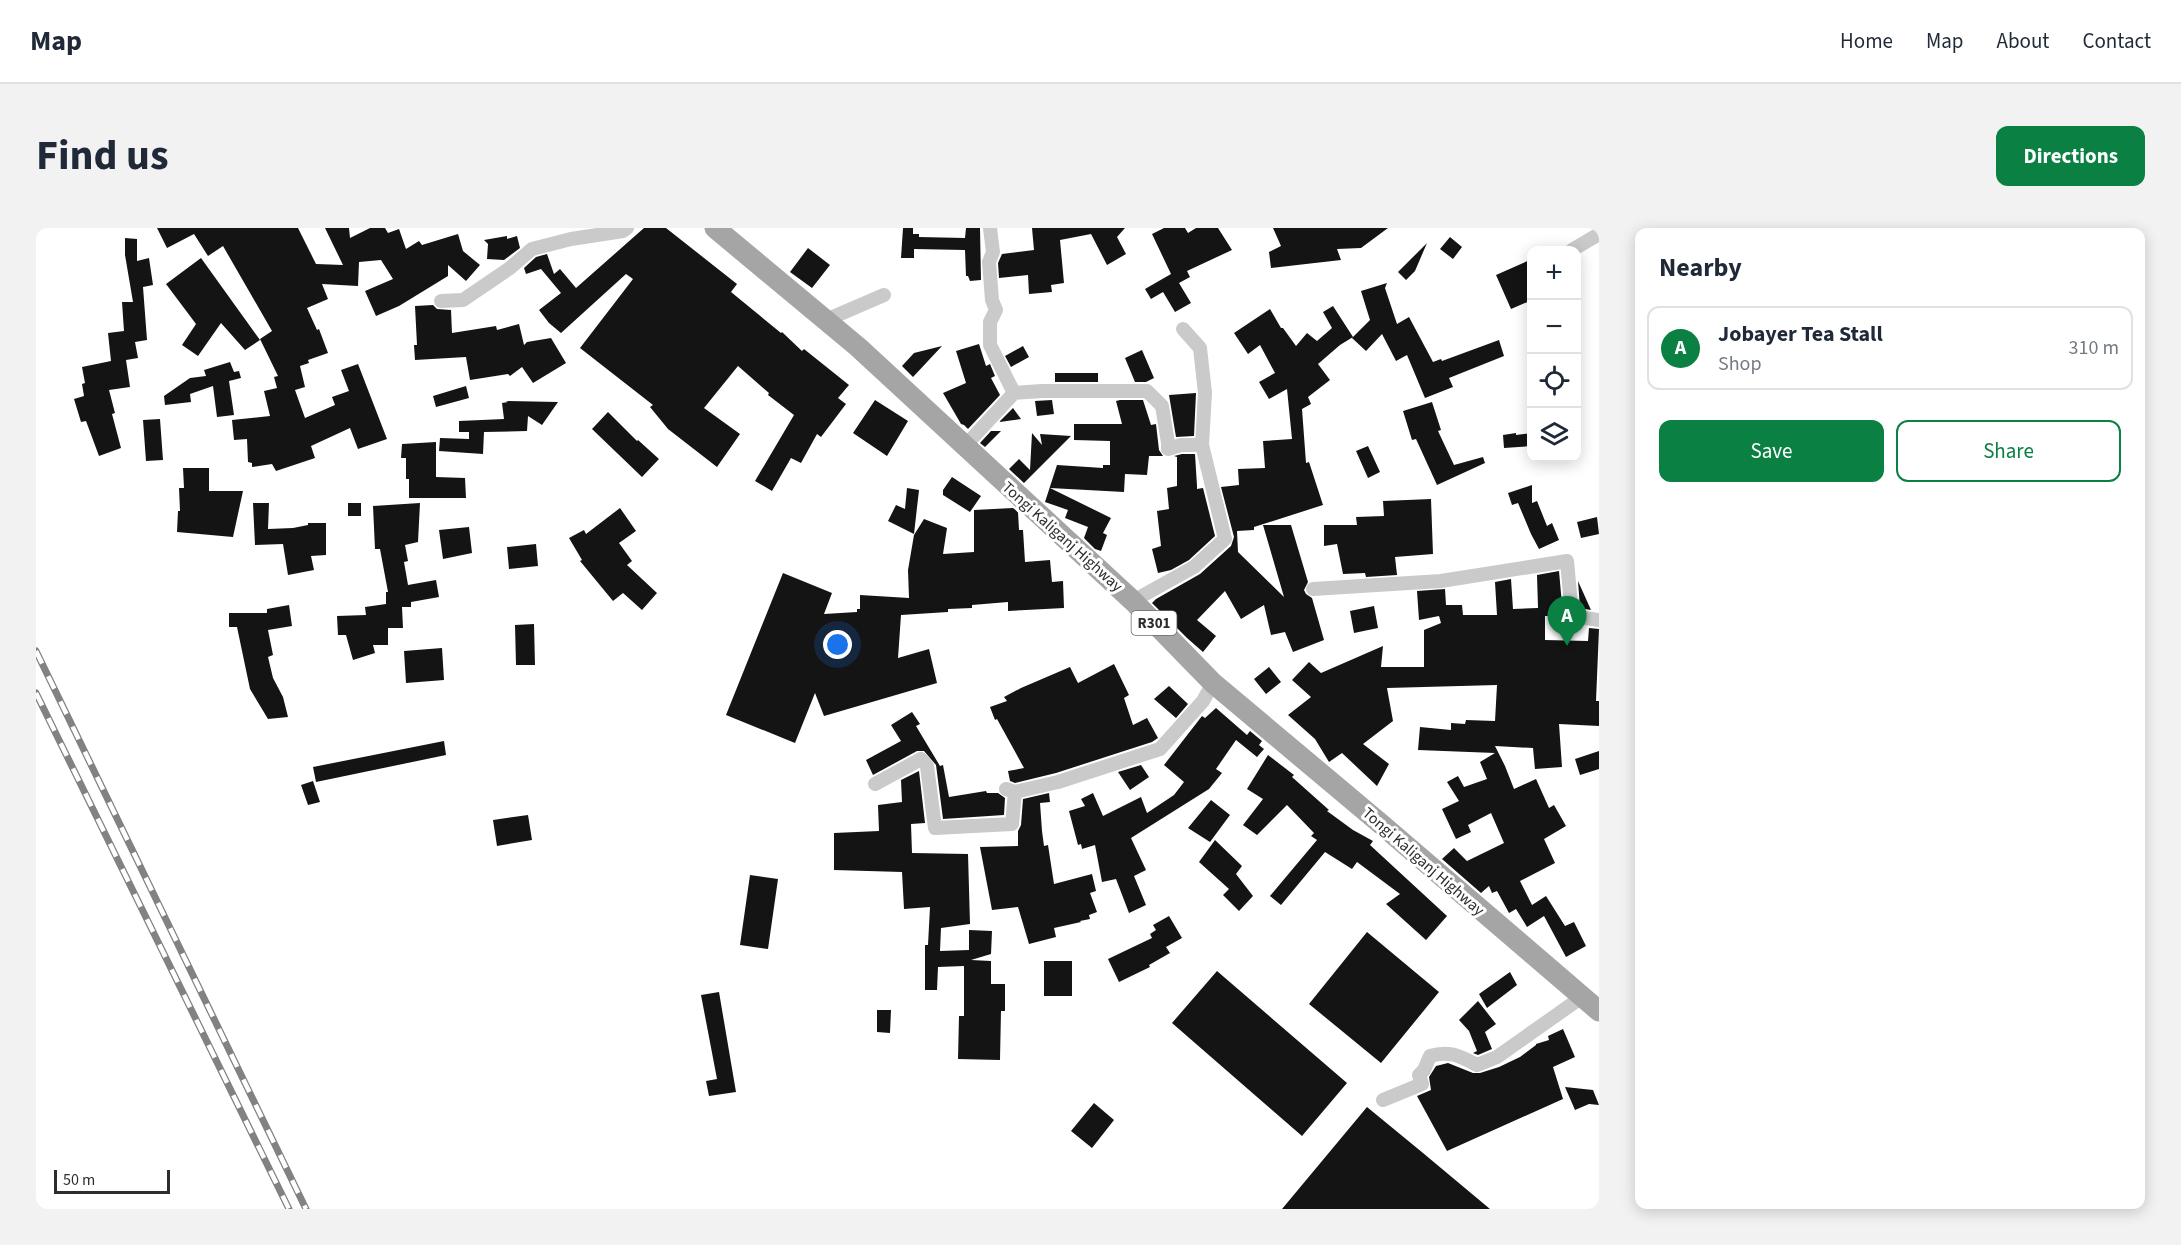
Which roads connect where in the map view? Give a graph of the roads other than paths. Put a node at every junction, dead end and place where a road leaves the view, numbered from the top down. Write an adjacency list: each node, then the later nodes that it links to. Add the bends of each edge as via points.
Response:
1 (627, 228): 7 (street, via 532,249 463,300)
2 (715, 228): 8 (main road, Tongi Kaliganj Highway / R301)
3 (990, 228): 10 (street, via 992,300 996,310 990,322 990,345)
4 (1599, 234): 5 (street)
5 (1579, 246)
6 (884, 296): 8 (street)
7 (441, 301)
8 (826, 321): 12 (main road, Tongi Kaliganj Highway / R301)
9 (1183, 329): 11 (street, via 1200,348 1205,393)
10 (1014, 393): 11 (street, via 1147,391 1162,406 1168,449); 12 (street)
11 (1202, 445): 14 (street, via 1225,539 1194,567)
12 (964, 447): 14 (main road, Tongi Kaliganj Highway / R301)
13 (1313, 589): 15 (street, via 1441,581 1568,561 1572,616)
14 (1133, 601): 16 (main road, Tongi Kaliganj Highway / R301)
15 (1599, 620)
16 (1213, 683): 17 (street, via 1203,701 1160,749 1110,766 1011,790 1012,824 934,828 927,766 921,759); 18 (main road, Tongi Kaliganj Highway / R301)
17 (875, 784)
18 (1582, 997): 19 (main road, Tongi Kaliganj Highway / R301); 20 (street, via 1497,1057 1477,1065 1443,1052 1430,1056 1419,1075 1422,1084)
19 (1599, 1011)
20 (1383, 1100)

